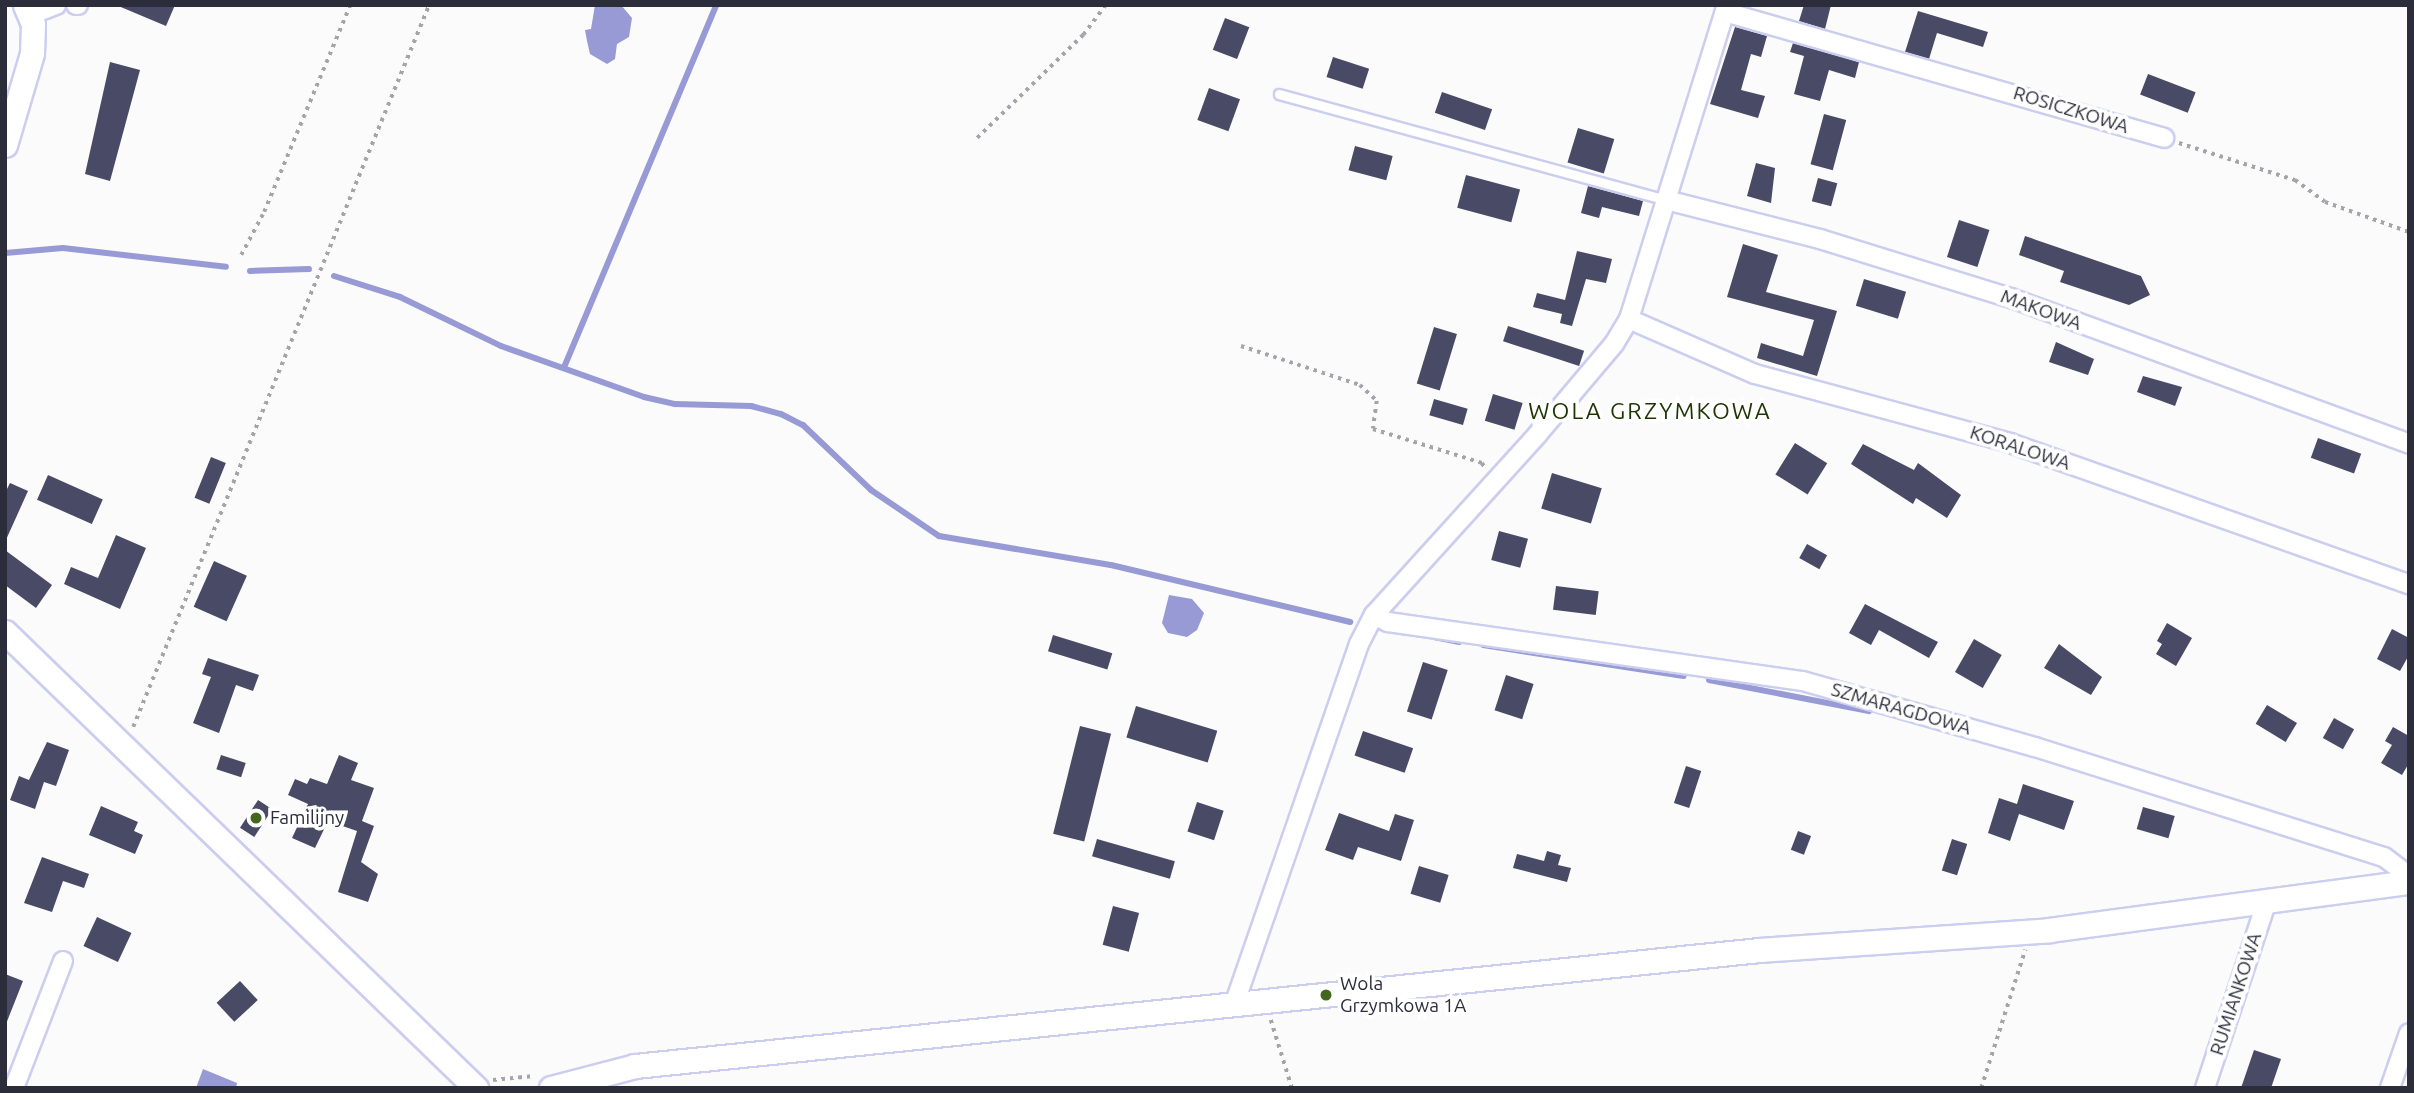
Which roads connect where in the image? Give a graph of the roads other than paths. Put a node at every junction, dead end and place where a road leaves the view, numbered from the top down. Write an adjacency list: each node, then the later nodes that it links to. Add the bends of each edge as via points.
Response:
1 (56, 5): 3 (street)
2 (1726, 8): 5 (street, ROSICZKOWA); 7 (street)
3 (27, 10): 6 (street, via 32,53)
4 (1279, 94): 7 (lane)
5 (2164, 138)
6 (5, 145)
7 (1666, 200): 8 (street); 9 (street, MAKOWA, via 1820,239 2011,298)
8 (1629, 319): 10 (street, KORALOWA, via 1755,374 2010,443); 11 (street, via 1614,344)
9 (2409, 444)
10 (2409, 584)
11 (1374, 615): 13 (street, SZMARAGDOWA, via 1388,622 1803,681 2035,747 2384,858); 17 (street, via 1354,656)
12 (5, 632): 20 (street)
13 (2409, 876)
14 (2409, 882): 15 (street)
15 (2267, 900): 17 (street, via 2031,932 1759,950); 23 (street, RUMIANKOWA)
16 (62, 961): 22 (street)
17 (1234, 1005): 21 (street, via 635,1066)
18 (2409, 1033): 24 (street)
19 (549, 1080): 21 (street)
20 (483, 1084)
21 (577, 1084)
22 (14, 1088)
23 (2205, 1088)
24 (2390, 1088)

